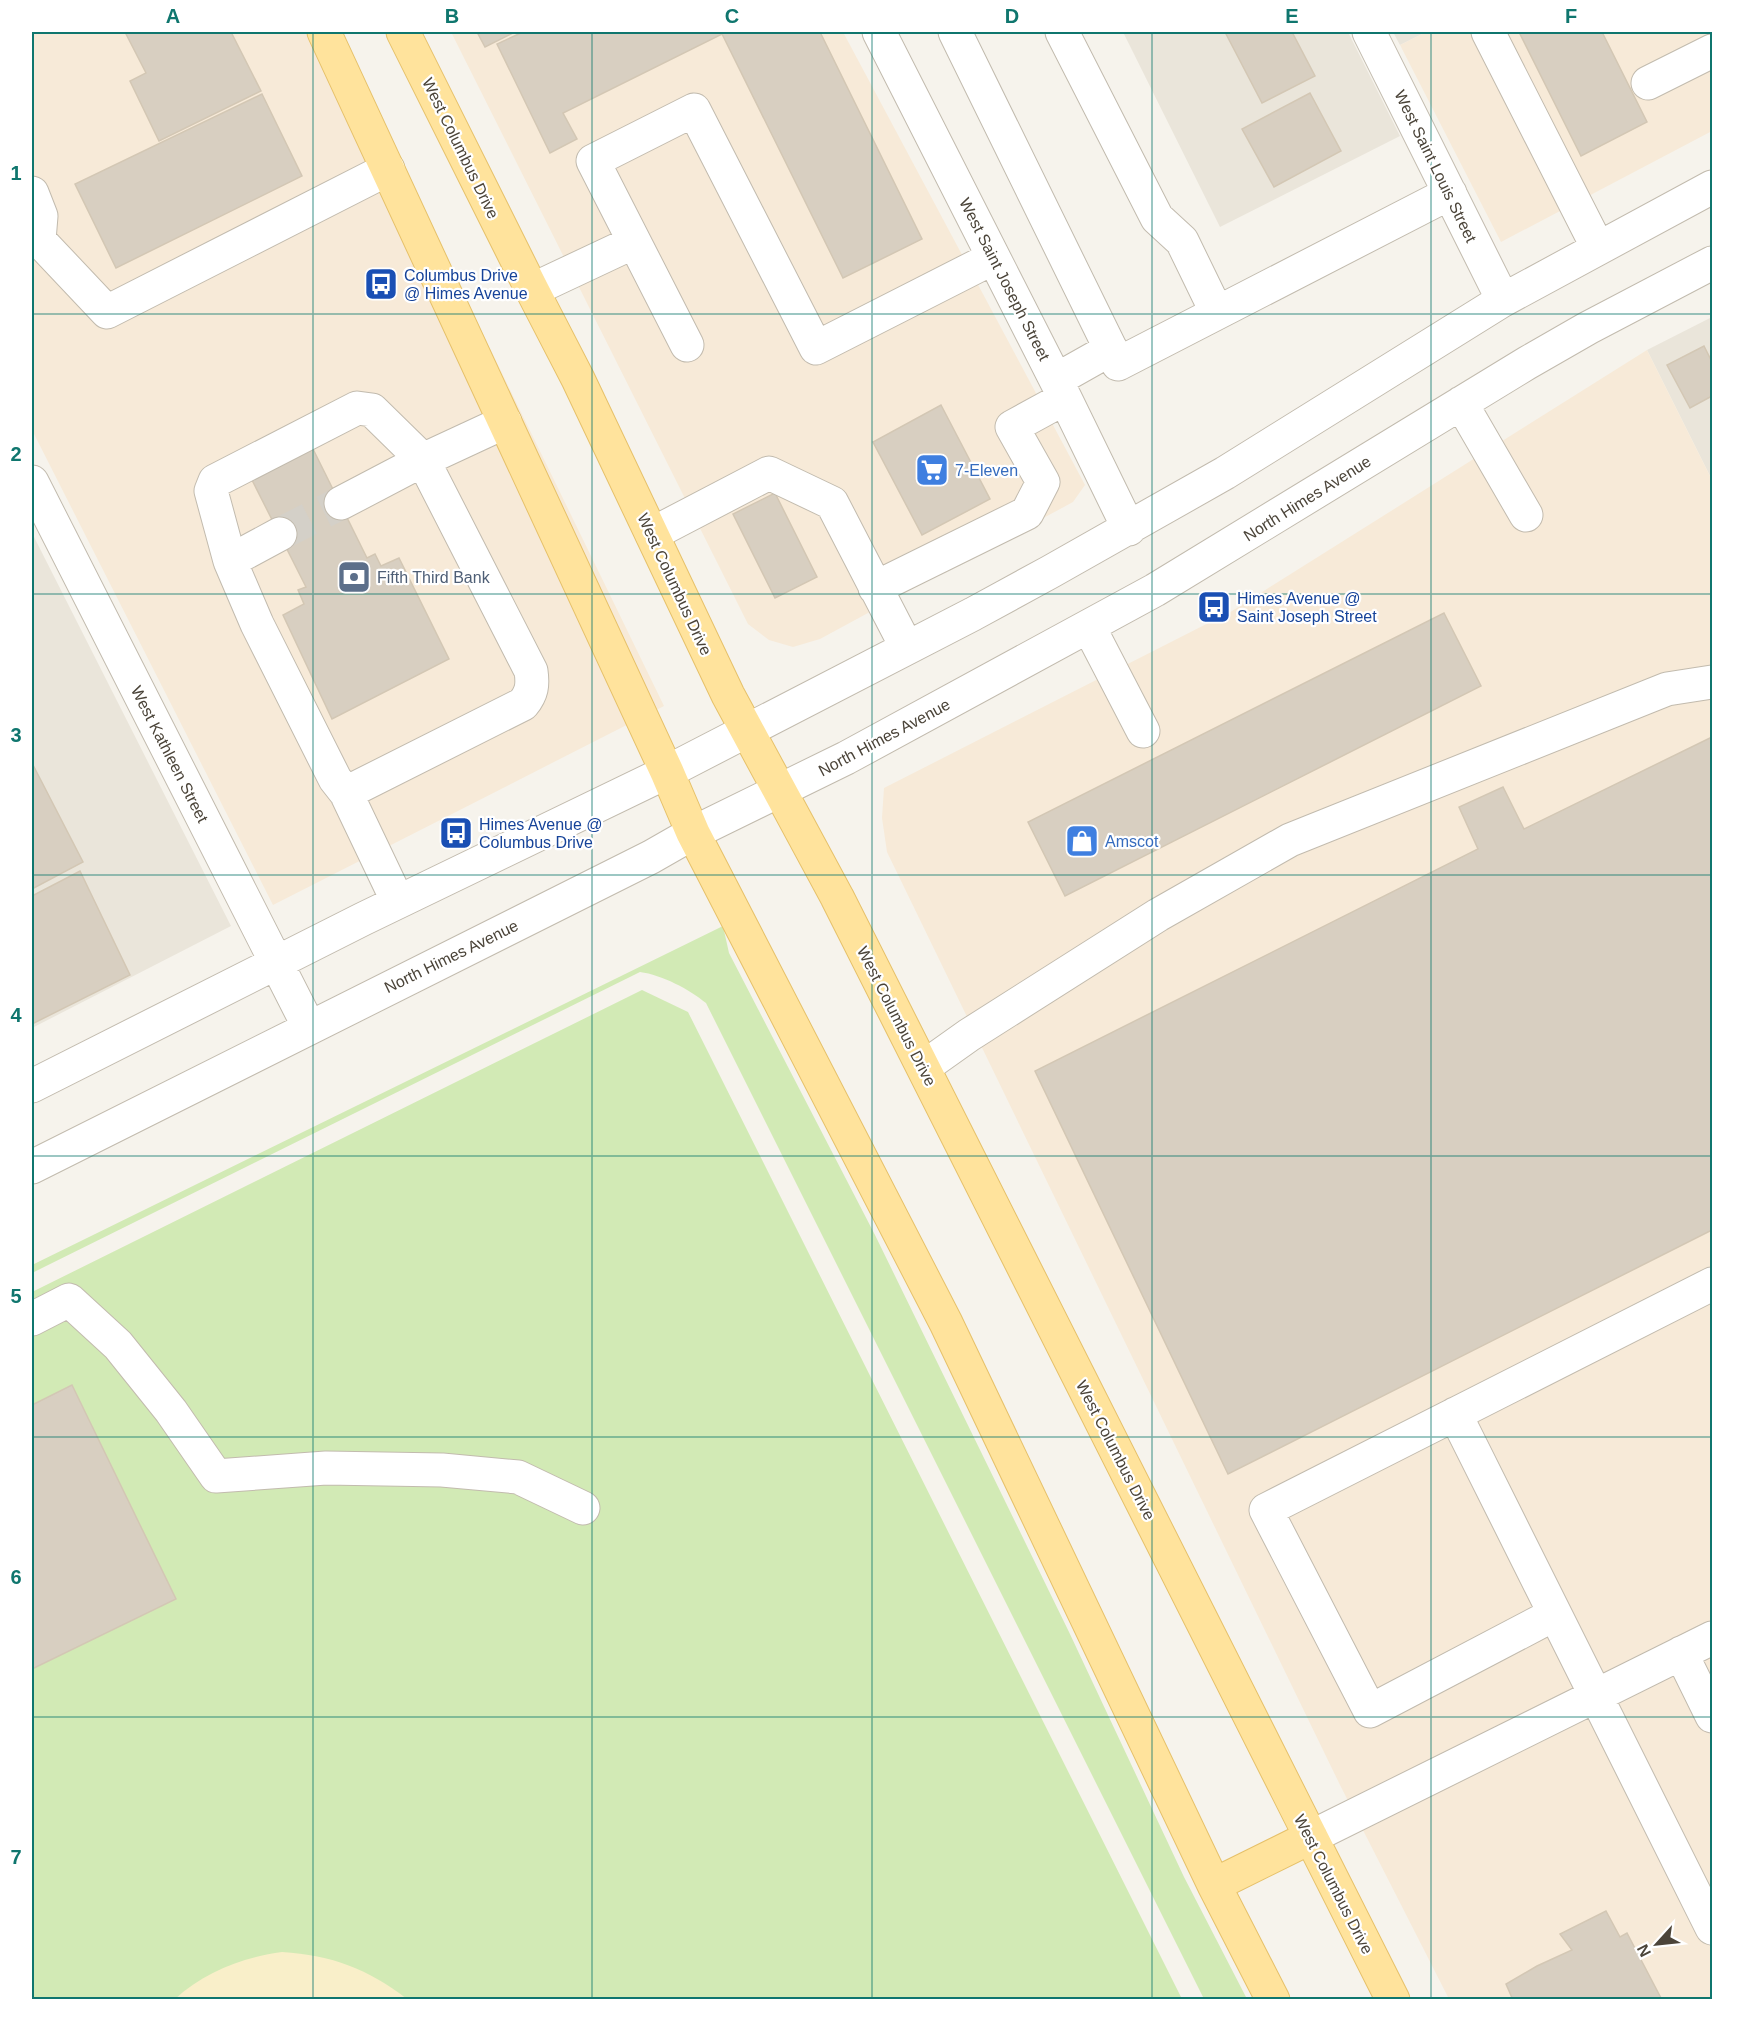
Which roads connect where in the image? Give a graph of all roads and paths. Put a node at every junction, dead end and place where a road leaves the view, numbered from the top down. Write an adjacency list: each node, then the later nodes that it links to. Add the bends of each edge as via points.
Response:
1 (324, 32): 10 (main road)
2 (403, 32): 20 (main road, West Columbus Drive)
3 (879, 32): 18 (street, West Saint Joseph Street)
4 (954, 32): 25 (street)
5 (1062, 32): 22 (street, via 1157,218 1182,241)
6 (1369, 32): 13 (street, West Saint Louis Street)
7 (1488, 32): 17 (street)
8 (1713, 51): 9 (street)
9 (1648, 83)
10 (388, 169): 15 (street, via 107,312); 28 (main road)
11 (1713, 187): 17 (street)
12 (32, 193): 15 (street, via 41,216)
13 (1450, 193): 21 (street, West Saint Louis Street); 22 (street)
14 (1713, 238): 23 (street, via 1650,276)
15 (35, 241)
16 (634, 242): 18 (street, via 593,161 694,110 816,348); 20 (street); 24 (street)
17 (1598, 248): 21 (street)
18 (993, 258): 26 (street, West Saint Joseph Street)
19 (1713, 263): 23 (street, North Himes Avenue)
20 (532, 290): 35 (main road, West Columbus Drive)
21 (1503, 300): 33 (street)
22 (1217, 313): 25 (street)
23 (1588, 328): 27 (street, North Himes Avenue)
24 (687, 345)
25 (1114, 356): 26 (street)
26 (1060, 389): 33 (street, West Saint Joseph Street); 37 (street, via 1012,427 1043,482 1027,513)
27 (1461, 403): 32 (street); 38 (street, North Himes Avenue)
28 (505, 422): 29 (street); 43 (main road)
29 (423, 460): 31 (street); 36 (street, via 372,410 357,408 215,481 211,491); 45 (street, via 531,671 533,685 523,704)
30 (32, 482): 48 (street, West Kathleen Street)
31 (340, 503)
32 (1526, 515)
33 (1129, 529): 39 (street)
34 (280, 534): 36 (street)
35 (652, 534): 37 (street, via 769,473 832,503); 41 (main road, West Columbus Drive)
36 (230, 561): 45 (street, via 262,635 334,778)
37 (875, 588): 39 (street)
38 (1089, 627): 42 (street); 44 (street, North Himes Avenue)
39 (907, 648): 41 (street)
40 (1713, 682): 50 (street, via 1667,688 1290,840 1158,915)
41 (747, 730): 43 (street); 44 (main road, West Columbus Drive)
42 (1143, 731)
43 (667, 772): 46 (main road); 47 (street)
44 (779, 792): 46 (street, North Himes Avenue); 50 (main road, West Columbus Drive)
45 (346, 793): 47 (street)
46 (693, 833): 49 (street, North Himes Avenue); 63 (main road, via 946,1323)
47 (398, 902): 48 (street)
48 (276, 963): 49 (street, West Kathleen Street); 51 (street)
49 (309, 1027): 52 (street, North Himes Avenue)
50 (924, 1067): 62 (main road, West Columbus Drive)
51 (32, 1086)
52 (32, 1167)
53 (1713, 1284): 55 (street)
54 (32, 1319): 56 (street, via 69,1300 118,1345 216,1476 326,1468 442,1470 518,1477)
55 (1455, 1414): 57 (street); 57 (street, via 1266,1510 1370,1711)
56 (583, 1508)
57 (1555, 1614): 60 (street)
58 (1713, 1638): 59 (street)
59 (1681, 1653): 60 (street); 61 (street)
60 (1596, 1695): 62 (street); 64 (street)
61 (1713, 1716)
62 (1311, 1837): 63 (main road); 66 (main road, West Columbus Drive)
63 (1214, 1885): 65 (main road)
64 (1713, 1928)
65 (1273, 2000)
66 (1393, 2000)

